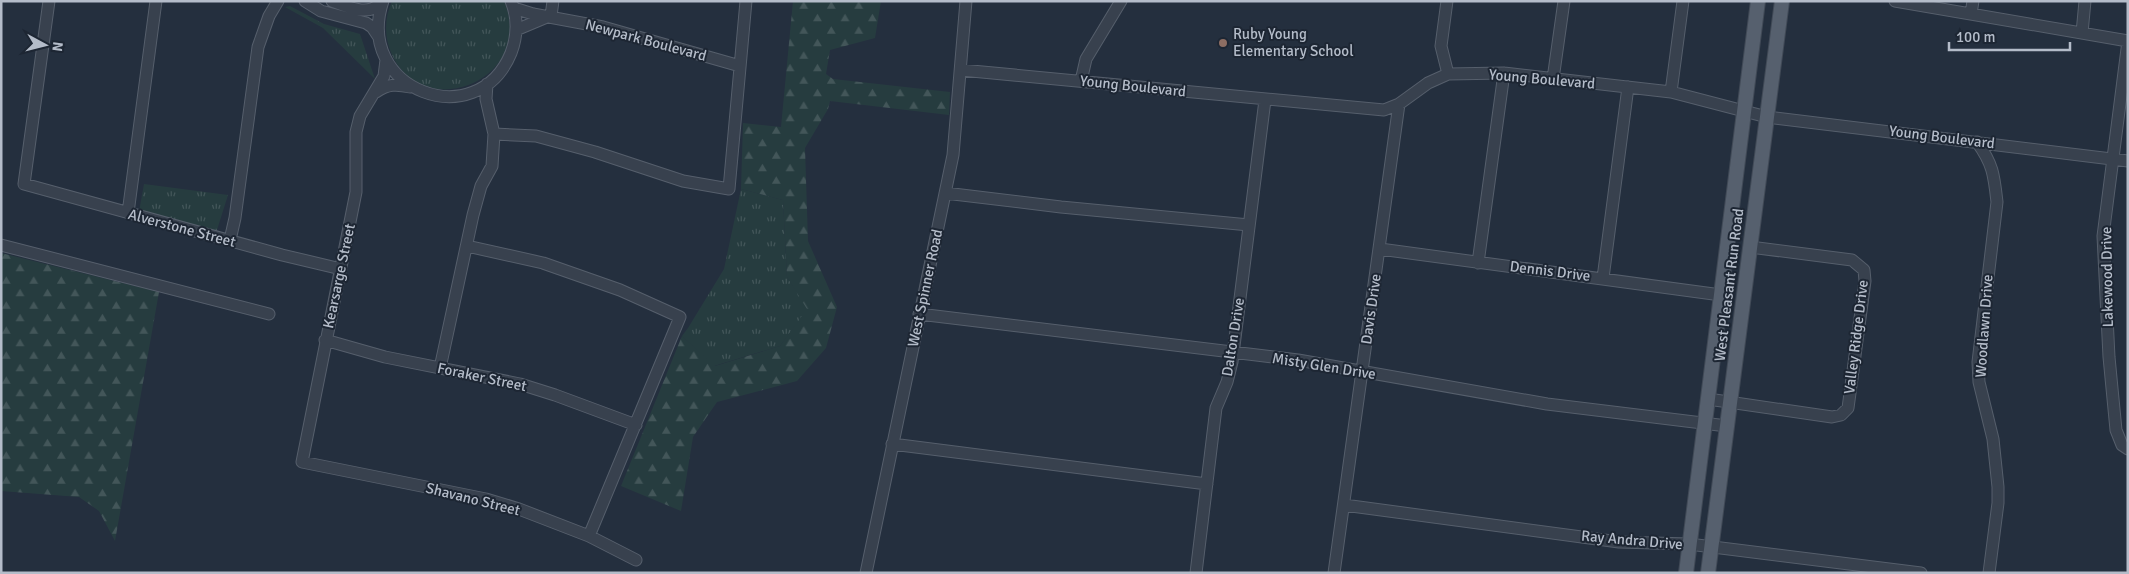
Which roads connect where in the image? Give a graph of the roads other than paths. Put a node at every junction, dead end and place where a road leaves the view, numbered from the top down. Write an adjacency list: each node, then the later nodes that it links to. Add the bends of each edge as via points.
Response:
1 (49, 1): 49 (street, Alverstone Street, via 24,184)
2 (156, 1): 49 (street)
3 (278, 1): 51 (street, via 258,47)
4 (305, 1): 24 (street, via 321,11 366,23)
5 (332, 1): 6 (street, via 366,11)
6 (382, 1): 24 (street)
7 (552, 1): 21 (street)
8 (746, 1): 27 (street)
9 (966, 1): 28 (street, West Spinner Road)
10 (1121, 1): 32 (street, via 1086,59)
11 (1447, 1): 30 (street, via 1441,46)
12 (1564, 1): 31 (street)
13 (1682, 1): 36 (street)
14 (1758, 1): 41 (main road, West Pleasant Run Road)
15 (1782, 1): 42 (main road, West Pleasant Run Road)
16 (1895, 1): 20 (street)
17 (1973, 1): 20 (street)
18 (2085, 1): 23 (street)
19 (512, 5): 21 (street, Newpark Boulevard, via 533,14); 22 (street)
20 (1971, 14): 23 (street)
21 (551, 16): 22 (street); 27 (street, Newpark Boulevard, via 603,27)
22 (516, 30): 33 (street, via 508,61)
23 (2082, 33): 25 (street)
24 (378, 36): 26 (street)
25 (2128, 41): 46 (street, Lakewood Drive)
26 (386, 60): 35 (street, via 397,76); 37 (street, Kearsarge Street, via 384,76)
27 (740, 66): 44 (street, via 729,189 683,181 536,136)
28 (961, 70): 32 (street, Young Boulevard); 48 (street, West Spinner Road, via 954,154)
29 (1504, 72): 30 (street, Young Boulevard); 31 (street, Young Boulevard); 56 (street)
30 (1448, 74): 40 (street, Young Boulevard, via 1428,83)
31 (1553, 79): 34 (street, Young Boulevard)
32 (1081, 81): 39 (street, Young Boulevard)
33 (487, 84): 38 (street); 43 (street)
34 (1628, 87): 36 (street, Young Boulevard); 58 (street)
35 (412, 88): 37 (street, via 396,84); 38 (street, via 430,95)
36 (1671, 92): 41 (street, Young Boulevard)
37 (375, 93): 57 (street, Kearsarge Street, via 360,116 356,132 356,192)
38 (469, 94): 43 (street)
39 (1265, 100): 40 (street, Young Boulevard, via 1373,110); 50 (street, Dalton Drive)
40 (1399, 104): 55 (street, Davis Drive)
41 (1744, 110): 42 (street, Young Boulevard); 59 (main road, West Pleasant Run Road)
42 (1767, 117): 45 (street, Young Boulevard); 54 (main road, West Pleasant Run Road)
43 (490, 118): 44 (street)
44 (494, 134): 53 (street, via 492,166 481,186)
45 (1977, 142): 46 (street, Young Boulevard); 87 (street, Woodlawn Drive, via 1989,159 1997,202 1978,362 1979,382 1993,439 1998,487)
46 (2113, 159): 47 (street, Young Boulevard); 72 (street, Lakewood Drive, via 2103,236 2109,357 2116,430)
47 (2128, 161)
48 (946, 193): 50 (street); 61 (street, West Spinner Road)
49 (128, 213): 51 (street, Alverstone Street)
50 (1249, 225): 63 (street, Dalton Drive)
51 (230, 240): 57 (street, Alverstone Street)
52 (1, 245): 60 (street)
53 (466, 246): 64 (street); 69 (street, via 543,263 620,290 680,317)
54 (1750, 247): 67 (main road, West Pleasant Run Road); 67 (street, Valley Ridge Drive, via 1852,260 1864,270 1865,281 1848,408 1841,416)
55 (1380, 249): 56 (street, Dennis Drive); 65 (street, Davis Drive)
56 (1478, 262): 58 (street, Dennis Drive)
57 (341, 269): 62 (street, Kearsarge Street)
58 (1603, 278): 59 (street, Dennis Drive)
59 (1721, 295): 66 (main road, West Pleasant Run Road)
60 (269, 314)
61 (919, 314): 63 (street, Misty Glen Drive); 71 (street, West Spinner Road)
62 (325, 340): 64 (street, Foraker Street, via 384,358); 73 (street, Kearsarge Street)
63 (1233, 353): 65 (street, Misty Glen Drive); 74 (street, Dalton Drive, via 1227,382 1216,408)
64 (440, 368): 69 (street, Foraker Street, via 520,384)
65 (1362, 371): 68 (street, Misty Glen Drive, via 1546,404); 75 (street, Davis Drive)
66 (1708, 399): 67 (street, Valley Ridge Drive); 68 (main road, West Pleasant Run Road)
67 (1730, 402): 70 (main road, West Pleasant Run Road)
68 (1704, 424): 70 (street, Misty Glen Drive); 77 (main road, West Pleasant Run Road)
69 (636, 425): 76 (street)
70 (1727, 426): 78 (main road, West Pleasant Run Road)
71 (892, 444): 74 (street); 80 (street, West Spinner Road)
72 (2128, 449)
73 (302, 462): 76 (street, Shavano Street, via 486,499)
74 (1207, 484): 82 (street, Dalton Drive)
75 (1344, 505): 77 (street, Ray Andra Drive, via 1619,542); 83 (street, Davis Drive)
76 (589, 536): 79 (street, Shavano Street)
77 (1689, 544): 78 (street, Ray Andra Drive); 84 (main road, West Pleasant Run Road)
78 (1711, 547): 85 (main road, West Pleasant Run Road); 86 (street, Ray Andra Drive)
79 (636, 560)
80 (866, 572): 81 (street)
81 (871, 573)
82 (1196, 573)
83 (1334, 573)
84 (1686, 573)
85 (1708, 573)
86 (1921, 573)
87 (1989, 573)

